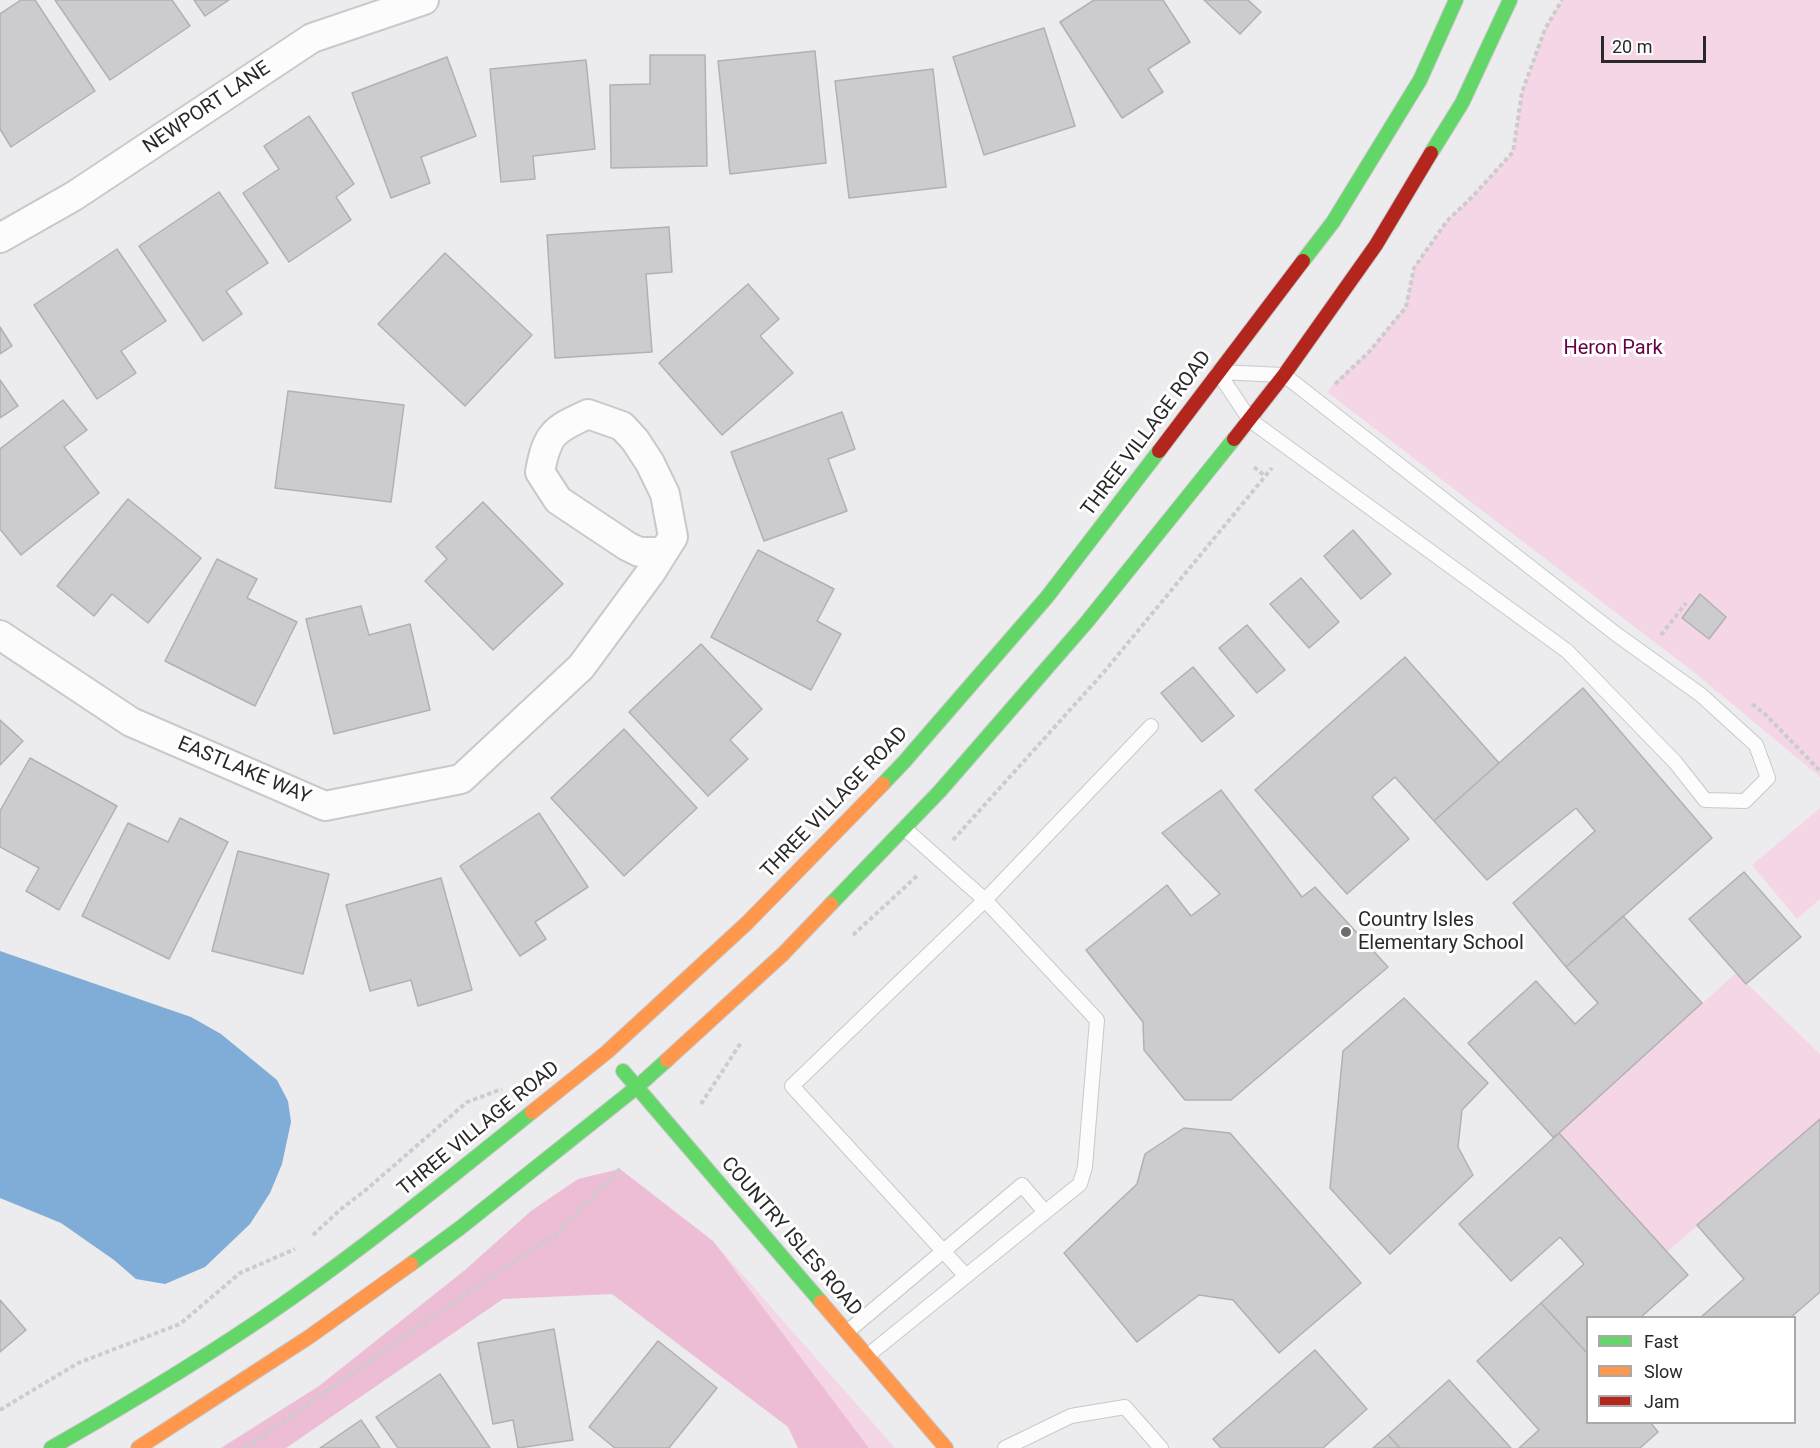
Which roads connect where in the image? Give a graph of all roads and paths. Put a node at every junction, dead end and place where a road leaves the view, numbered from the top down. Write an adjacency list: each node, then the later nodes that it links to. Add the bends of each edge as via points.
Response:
1 (424, 0): 5 (street, NEWPORT LANE, via 312,38 74,196)
2 (1456, 0): 6 (street, THREE VILLAGE ROAD, via 1420,80 1333,222)
3 (1510, 0): 7 (street, via 1462,103 1376,245)
4 (1562, 0): 8 (path, via 1545,29 1522,92 1513,152 1447,221 1414,268 1406,307 1369,352 1334,383)
5 (0, 238)
6 (1218, 372): 7 (lane); 9 (lane); 19 (street, THREE VILLAGE ROAD, via 1047,597 904,762 747,923)
7 (1284, 375): 9 (street); 9 (lane, via 1616,634 1701,694 1756,745 1768,778 1745,801 1705,800 1675,762 1567,651)
8 (1341, 389)
9 (1250, 420): 17 (street, via 1086,623)
10 (663, 552): 10 (street, EASTLAKE WAY, via 639,552 558,500 540,472 544,447 561,427 588,414 622,426 635,440 665,494 673,537); 13 (street, EASTLAKE WAY, via 581,667 461,779 325,807 131,722)
11 (1686, 603): 12 (path, via 1661,635)
12 (1652, 628)
13 (0, 634)
14 (1747, 700): 16 (path)
15 (1152, 726): 18 (lane)
16 (1820, 771)
17 (904, 828): 18 (lane); 21 (street, via 783,954)
18 (985, 900): 23 (lane, via 1097,1020 1085,1167 1080,1184); 26 (lane, via 792,1086)
19 (607, 1052): 21 (street, COUNTRY ISLES ROAD); 31 (street, THREE VILLAGE ROAD, via 420,1202 283,1304 123,1407)
20 (508, 1087): 24 (path, via 467,1102)
21 (637, 1087): 28 (street, COUNTRY ISLES ROAD); 32 (street, via 460,1228 309,1336)
22 (620, 1169): 33 (path, via 555,1235)
23 (1045, 1212): 26 (lane, via 1022,1185); 27 (lane)
24 (309, 1239)
25 (301, 1247): 30 (path, via 240,1273 180,1324 78,1363)
26 (942, 1251): 27 (lane); 28 (lane)
27 (966, 1276): 29 (lane)
28 (847, 1332): 29 (street, COUNTRY ISLES ROAD)
29 (867, 1356): 34 (street, COUNTRY ISLES ROAD)
30 (0, 1410)
31 (51, 1448)
32 (138, 1448)
33 (244, 1448)
34 (946, 1448)
35 (1005, 1448): 36 (lane, via 1071,1416 1125,1407)
36 (1161, 1448)

